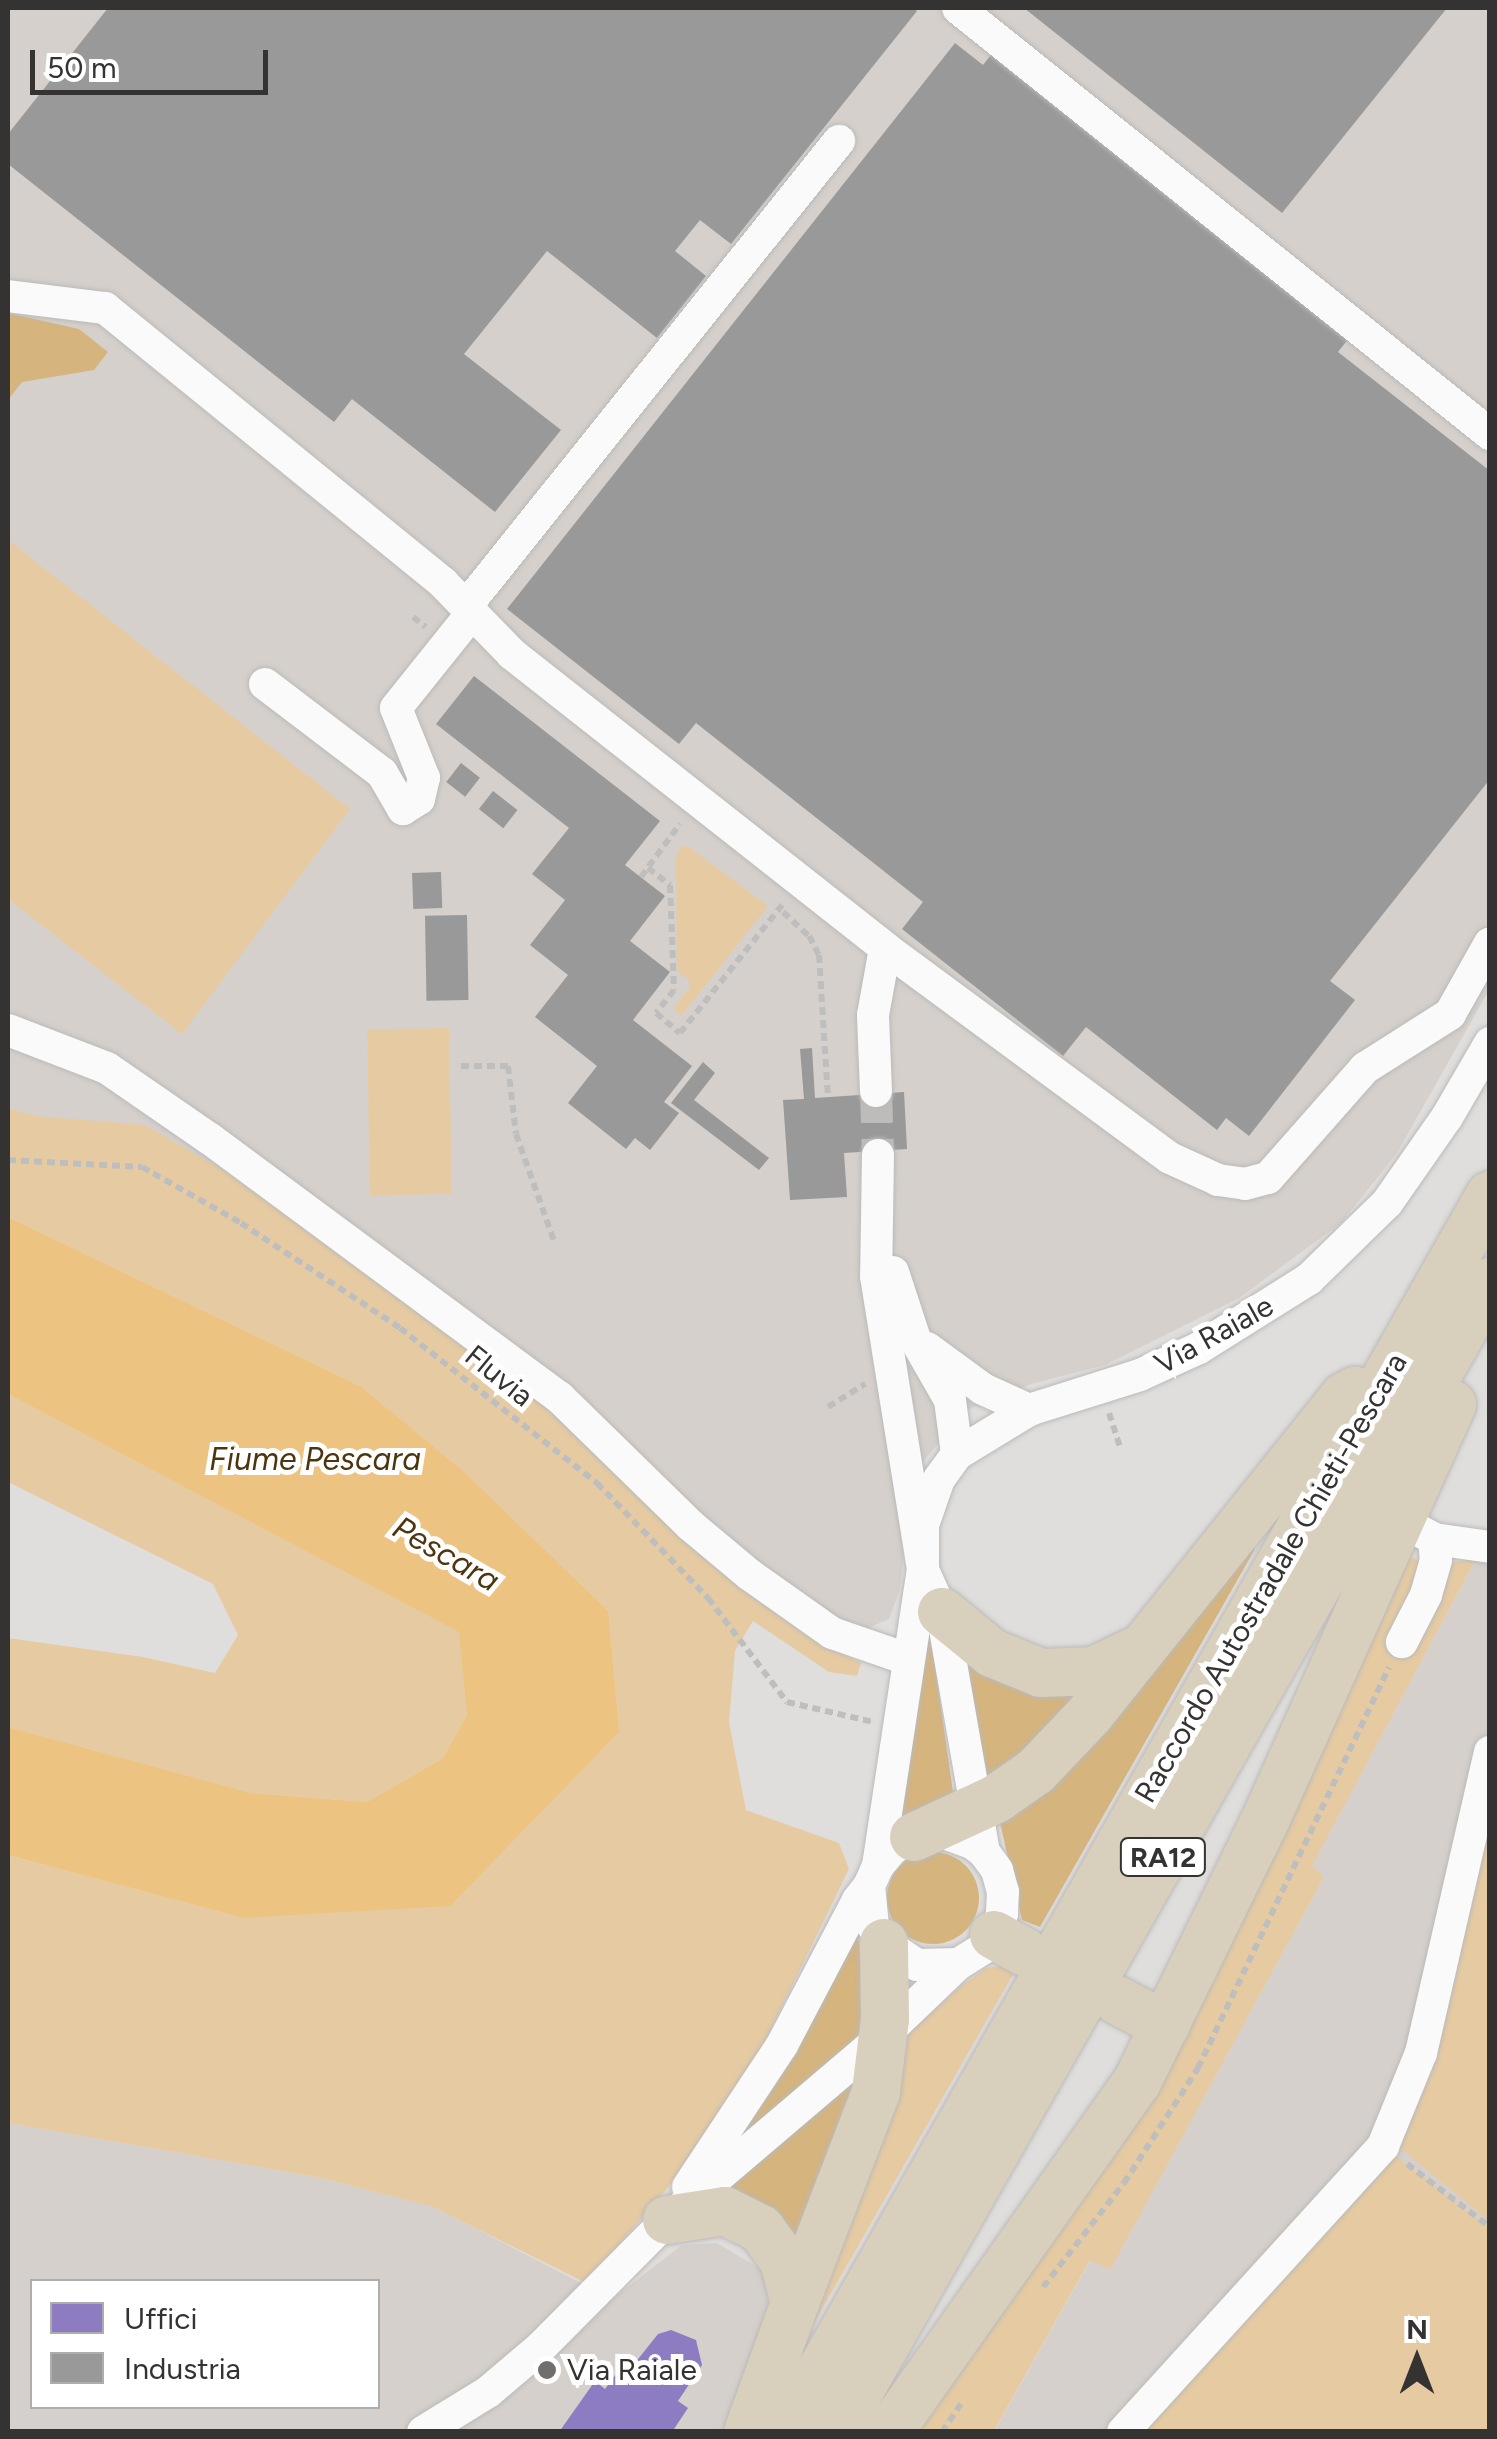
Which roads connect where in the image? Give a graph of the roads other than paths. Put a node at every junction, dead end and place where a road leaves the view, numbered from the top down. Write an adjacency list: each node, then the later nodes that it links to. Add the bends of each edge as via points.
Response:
1 (958, 8): 4 (street)
2 (838, 141): 5 (street)
3 (8, 296): 5 (street, via 106,308)
4 (1490, 434)
5 (470, 609): 6 (street, via 396,708 424,778 420,799 404,809 382,773); 8 (street, via 512,654)
6 (265, 684)
7 (1490, 943): 8 (street, via 1450,1014 1365,1068 1268,1178 1245,1184 1218,1180 1170,1158)
8 (885, 948): 11 (street, via 873,1015)
9 (8, 1030): 27 (street, via 106,1068 210,1139 559,1397 750,1575 832,1633)
10 (1490, 1043): 20 (street, Via Raiale, via 1396,1190 1308,1279 1200,1348)
11 (876, 1091)
12 (878, 1154): 14 (street)
13 (1490, 1195): 18 (highway, Raccordo Autostradale Chieti-Pescara / RA12)
14 (880, 1215): 17 (street); 19 (street, via 876,1276)
15 (1490, 1282): 41 (highway, Raccordo Autostradale Chieti-Pescara / RA12)
16 (1490, 1335): 22 (highway, via 1448,1413)
17 (915, 1339): 20 (street, via 983,1389); 21 (street, via 950,1400)
18 (1388, 1372): 26 (highway, via 1344,1397); 40 (highway, Raccordo Autostradale Chieti-Pescara / RA12)
19 (896, 1380): 21 (street, via 926,1428); 24 (street)
20 (1030, 1410): 21 (street, Via Raiale)
21 (957, 1454): 24 (street, Via Raiale, via 926,1507)
22 (1416, 1530): 23 (street); 25 (street, via 1436,1560); 34 (highway)
23 (1490, 1547)
24 (932, 1591): 26 (highway, via 992,1654 1041,1673 1094,1671); 27 (street, Via Raiale); 29 (street, Via Raiale)
25 (1402, 1642)
26 (1143, 1647): 29 (highway)
27 (907, 1659): 30 (street, Via Raiale)
28 (1490, 1752): 43 (street, via 1421,2053 1383,2146)
29 (980, 1830): 30 (highway); 32 (street, Via Raiale, via 1003,1892 1010,1944 984,1948)
30 (887, 1863): 31 (street, via 873,1926); 36 (street, Via Raiale, via 858,1900 782,2045)
31 (884, 1943): 32 (street, via 917,1966); 35 (highway)
32 (958, 1964): 35 (street, Via Raiale)
33 (1118, 2000): 34 (highway)
34 (1166, 2026): 42 (highway, via 1136,2082)
35 (884, 2035): 36 (street, Via Raiale); 37 (highway, via 876,2092)
36 (666, 2220): 37 (highway, via 725,2212 761,2229 784,2261); 38 (street, Via Raiale, via 541,2347 488,2392)
37 (795, 2303): 39 (highway)
38 (423, 2432)
39 (748, 2432)
40 (786, 2432)
41 (836, 2432)
42 (889, 2432)
43 (1123, 2432)

